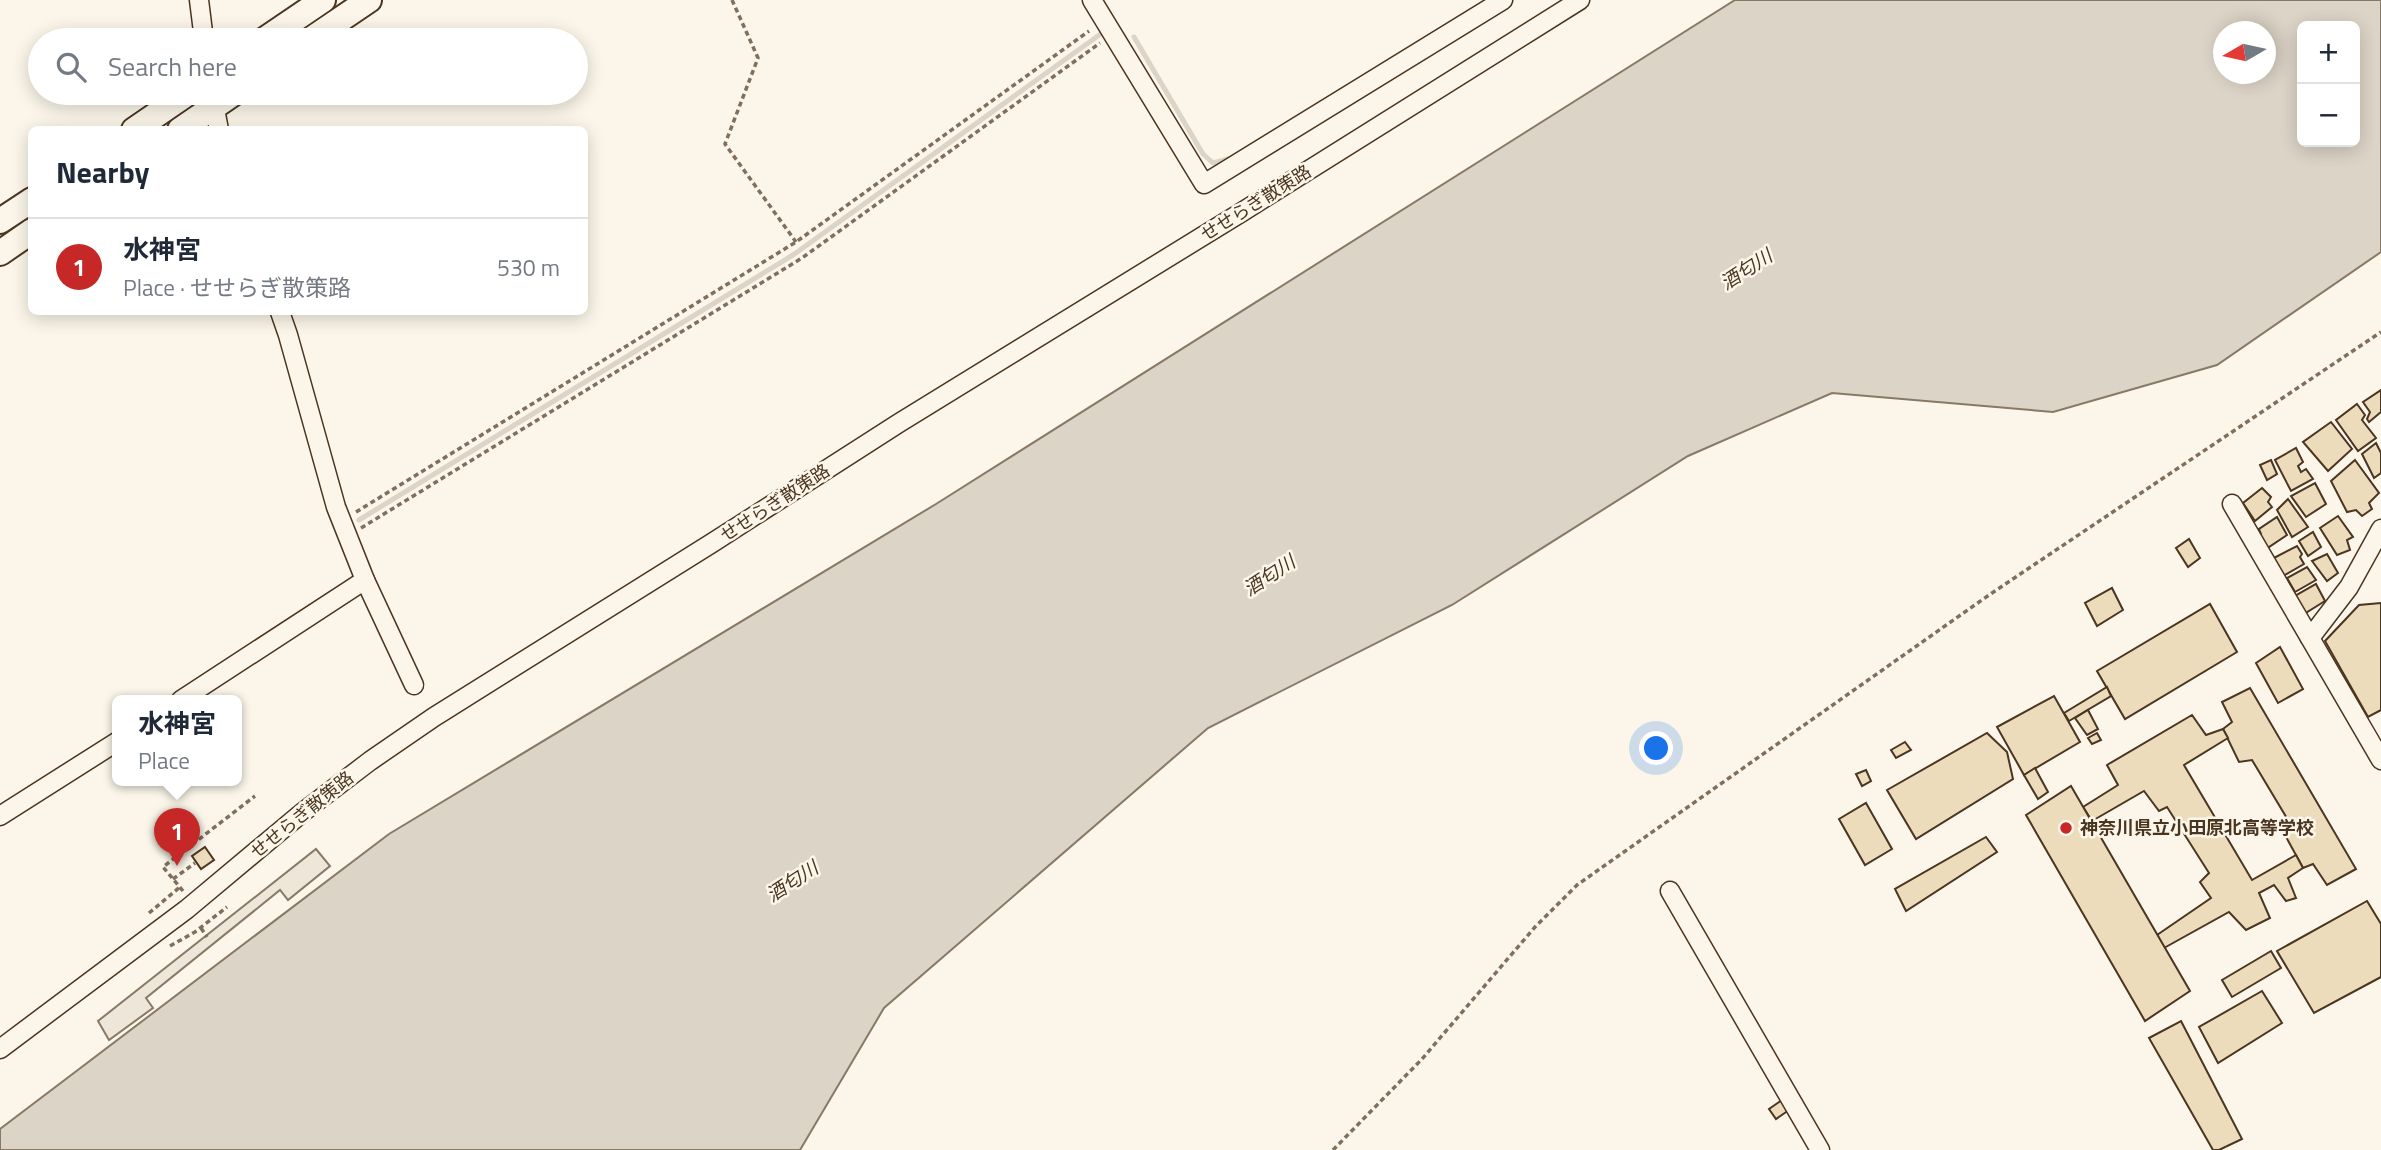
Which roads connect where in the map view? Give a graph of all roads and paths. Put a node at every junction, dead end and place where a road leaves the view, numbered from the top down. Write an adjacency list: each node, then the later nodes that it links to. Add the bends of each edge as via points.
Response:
1 (198, 0): 9 (street)
2 (323, 0): 10 (main road)
3 (369, 0): 11 (main road)
4 (732, 0): 19 (path, via 758,58 725,144)
5 (1092, 0): 8 (street)
6 (1503, 0): 8 (street, via 1204,184)
7 (1580, 0): 38 (street, せせらぎ散策路, via 434,717 360,768 186,911)
8 (1109, 27): 19 (path); 24 (path, via 802,258)
9 (203, 28)
10 (282, 28)
11 (328, 28)
12 (170, 105): 14 (main road)
13 (220, 105): 15 (main road)
14 (140, 126)
15 (186, 126)
16 (28, 203): 17 (main road)
17 (0, 221)
18 (28, 234): 20 (main road)
19 (796, 242): 24 (path)
20 (0, 253)
21 (281, 315): 24 (street)
22 (2381, 332): 39 (path, via 1989,595 1577,885)
23 (2232, 504): 27 (street)
24 (345, 528): 26 (street)
25 (2381, 529): 27 (street, via 2350,587)
26 (365, 580): 28 (street); 29 (street)
27 (2310, 638): 31 (street)
28 (414, 685)
29 (189, 695)
30 (112, 744): 33 (street)
31 (2381, 760)
32 (255, 796): 35 (path, via 163,867)
33 (0, 816)
34 (195, 863): 35 (path)
35 (173, 879): 36 (path)
36 (180, 887)
37 (1670, 891): 40 (street)
38 (0, 1049)
39 (1334, 1150)
40 (1820, 1150)

